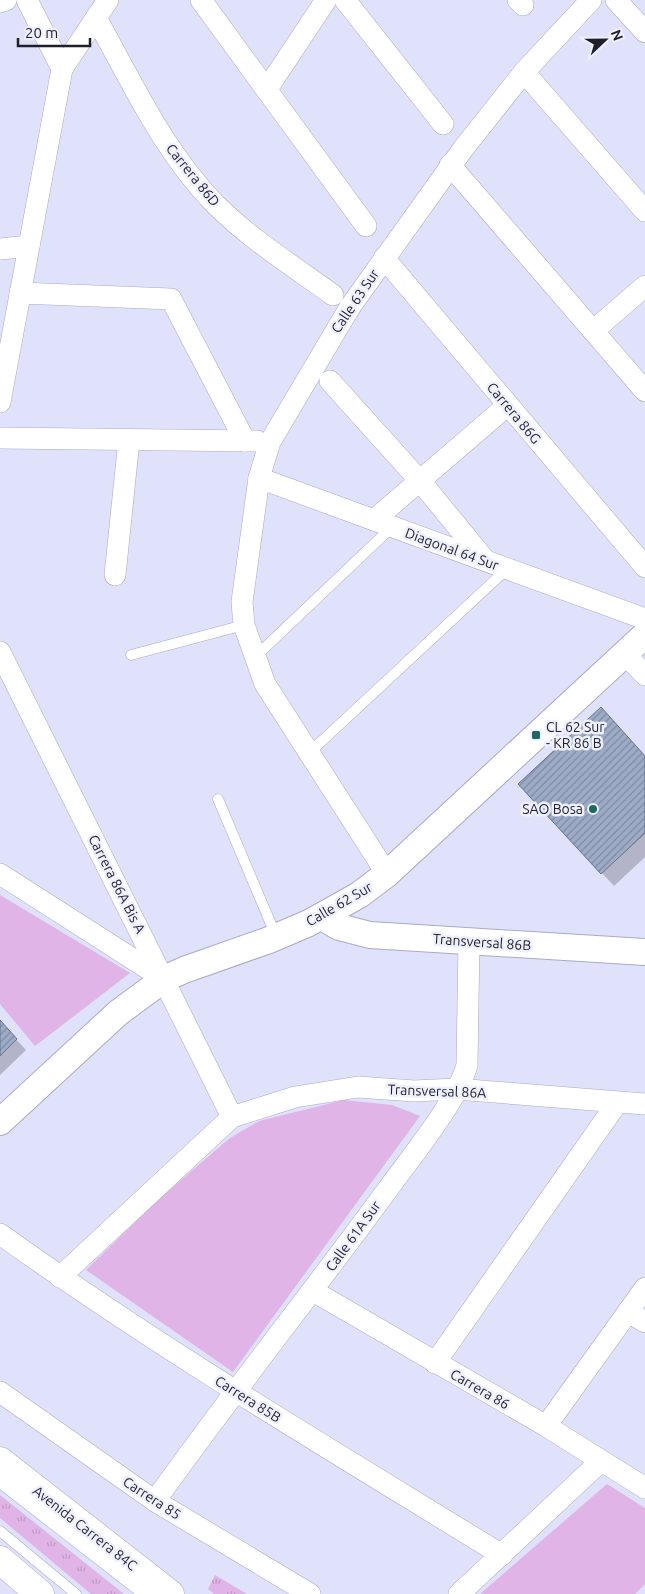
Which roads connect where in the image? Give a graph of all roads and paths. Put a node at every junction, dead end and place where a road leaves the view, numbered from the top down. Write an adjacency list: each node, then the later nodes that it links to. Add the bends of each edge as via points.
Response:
1 (6, 0): 9 (street)
2 (27, 0): 12 (street)
3 (108, 0): 10 (street)
4 (201, 0): 14 (street)
5 (326, 0): 14 (street)
6 (344, 0): 15 (street)
7 (591, 0): 13 (street, Calle 63 Sur)
8 (616, 0): 11 (street)
9 (0, 2)
10 (96, 18): 12 (street); 24 (street, Carrera 86D, via 168,145 190,175 216,205 259,242)
11 (645, 32)
12 (62, 69): 19 (street)
13 (524, 72): 16 (street, Calle 63 Sur); 17 (street)
14 (267, 89): 18 (street)
15 (443, 124)
16 (450, 165): 21 (street, Calle 63 Sur); 25 (street)
17 (645, 211)
18 (366, 226)
19 (29, 246): 20 (street); 23 (street)
20 (0, 249)
21 (384, 258): 30 (street, Carrera 86G); 34 (street, Calle 63 Sur, via 350,307)
22 (645, 286): 25 (street)
23 (20, 293): 26 (street); 33 (street, via 171,299)
24 (333, 295)
25 (593, 331): 28 (street)
26 (4, 361): 29 (street)
27 (330, 381): 36 (street)
28 (645, 391)
29 (0, 402)
30 (508, 405): 36 (street); 39 (street, Carrera 86G)
31 (0, 438): 32 (street)
32 (129, 440): 33 (street); 41 (street)
33 (245, 441): 34 (street)
34 (270, 442): 35 (street, Calle 63 Sur)
35 (259, 478): 37 (street, Diagonal 64 Sur); 43 (street, Calle 63 Sur, via 242,602)
36 (420, 481): 37 (street); 38 (street)
37 (383, 524): 38 (street, Diagonal 64 Sur); 48 (lane)
38 (485, 561): 40 (street, Diagonal 64 Sur)
39 (645, 567)
40 (507, 568): 42 (street, Diagonal 64 Sur); 50 (lane)
41 (115, 575)
42 (645, 619)
43 (244, 625): 47 (lane); 48 (street, Calle 63 Sur)
44 (645, 635): 46 (street, Calle 62 Sur)
45 (0, 652): 58 (street, Carrera 86A Bis A)
46 (625, 654): 49 (street); 53 (street, Calle 62 Sur)
47 (131, 655)
48 (255, 656): 50 (street, Calle 63 Sur, via 265,684)
49 (645, 675)
50 (310, 752): 53 (street, Calle 63 Sur)
51 (218, 799): 55 (lane)
52 (0, 874): 58 (street)
53 (387, 874): 54 (street, Calle 62 Sur)
54 (322, 916): 55 (street, Calle 62 Sur); 56 (street, Transversal 86B, via 339,928 370,935)
55 (276, 937): 58 (street, Calle 62 Sur)
56 (469, 941): 57 (street, Transversal 86B); 59 (street, Calle 61A Sur, via 467,1065 464,1078)
57 (645, 952)
58 (164, 979): 62 (street, Carrera 86A Bis A); 63 (street, Calle 62 Sur, via 118,1012)
59 (456, 1089): 60 (street, Transversal 86A); 62 (street, Transversal 86A, via 414,1091 358,1087 296,1096); 67 (street, Calle 61A Sur, via 435,1124)
60 (617, 1103): 61 (street, Transversal 86A); 69 (street)
61 (645, 1104)
62 (232, 1118): 65 (street)
63 (0, 1122)
64 (0, 1234): 65 (street, Carrera 85B)
65 (60, 1277): 70 (street, Carrera 85B)
66 (645, 1288): 68 (street)
67 (313, 1291): 69 (street, Carrera 86); 70 (street, Calle 61A Sur)
68 (637, 1317): 72 (street)
69 (435, 1363): 72 (street, Carrera 86)
70 (234, 1391): 77 (street, Calle 61A Sur); 79 (street, Carrera 85B)
71 (0, 1392): 77 (street, Carrera 85)
72 (546, 1426): 74 (street, Carrera 86)
73 (0, 1461): 84 (main road, Avenida Carrera 84C)
74 (601, 1461): 76 (street, Carrera 86); 79 (street)
75 (0, 1483): 83 (lane)
76 (645, 1488)
77 (155, 1501): 85 (street, Carrera 85)
78 (0, 1531): 82 (lane)
79 (502, 1555): 86 (street)
80 (0, 1560): 81 (main road)
81 (40, 1594)
82 (76, 1594)
83 (144, 1594)
84 (170, 1594)
85 (310, 1594)
86 (459, 1594)

